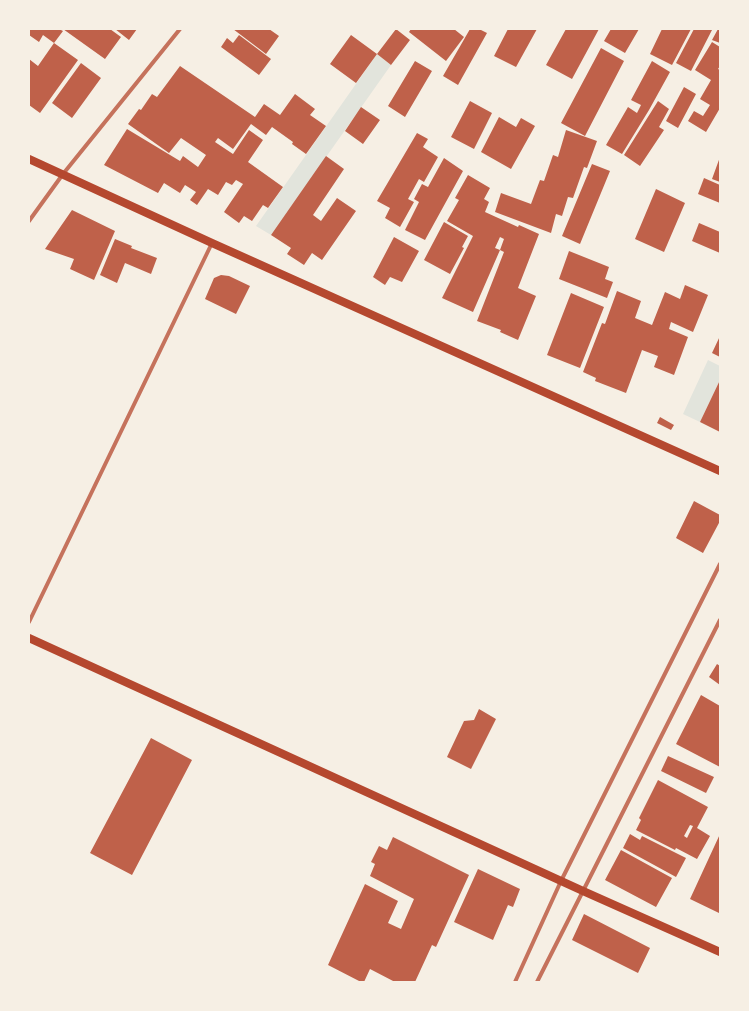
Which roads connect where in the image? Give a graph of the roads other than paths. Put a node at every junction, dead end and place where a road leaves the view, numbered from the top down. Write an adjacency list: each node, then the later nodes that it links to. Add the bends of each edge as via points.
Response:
1 (180, 29): 3 (street)
2 (29, 159): 3 (main road)
3 (63, 174): 4 (street); 5 (main road)
4 (29, 221)
5 (212, 243): 6 (main road); 9 (street)
6 (720, 471)
7 (720, 564): 11 (street)
8 (720, 620): 12 (street)
9 (29, 622)
10 (29, 638): 11 (main road)
11 (561, 881): 12 (main road); 14 (street)
12 (582, 891): 13 (main road); 15 (street)
13 (720, 952)
14 (515, 982)
15 (537, 982)

